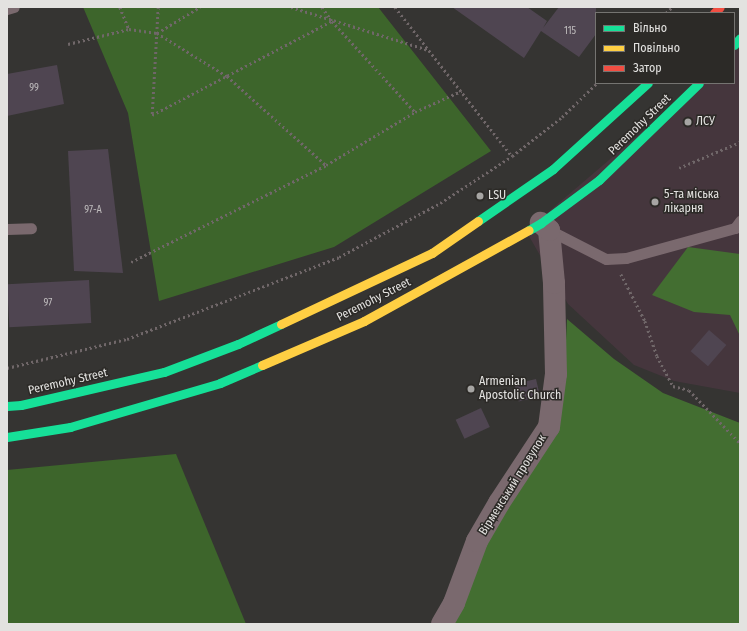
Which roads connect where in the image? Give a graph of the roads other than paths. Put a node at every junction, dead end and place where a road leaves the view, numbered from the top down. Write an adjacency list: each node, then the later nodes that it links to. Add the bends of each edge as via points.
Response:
1 (14, 7): 2 (lane)
2 (7, 9)
3 (647, 84): 9 (main road, Peremohy Street, via 552,169 432,253 238,344 164,372)
4 (698, 84): 6 (main road, Peremohy Street, via 599,180)
5 (740, 222): 6 (lane, via 735,228 626,258 606,259)
6 (545, 227): 10 (main road, Peremohy Street, via 364,320 220,383 70,427); 11 (street, Вірменський провулок, via 554,282 556,374 549,427 477,541 454,603)
7 (31, 228): 8 (lane)
8 (7, 229)
9 (7, 406)
10 (7, 437)
11 (442, 624)

